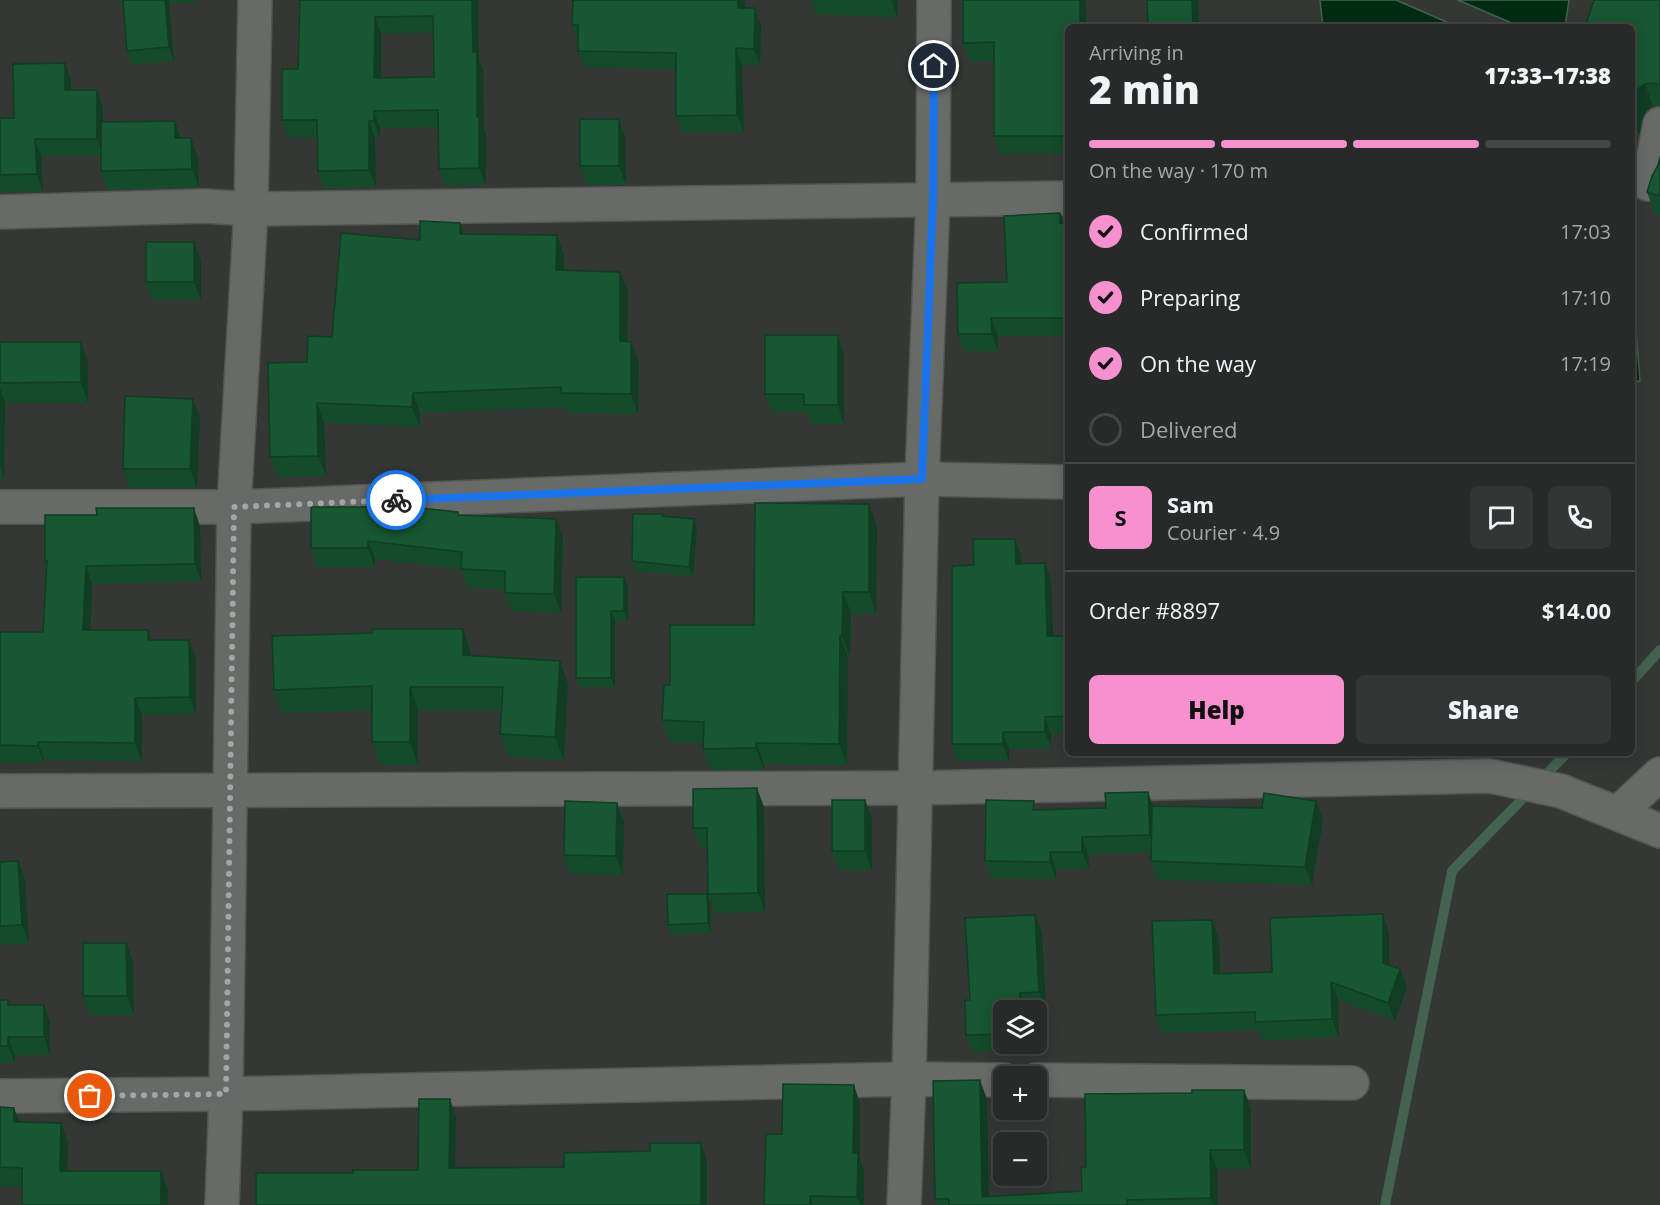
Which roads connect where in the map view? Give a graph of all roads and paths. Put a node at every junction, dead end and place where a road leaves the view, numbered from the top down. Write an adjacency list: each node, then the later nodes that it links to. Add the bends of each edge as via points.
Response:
1 (255, 0): 7 (street)
2 (934, 0): 6 (street)
3 (1660, 124): 4 (street)
4 (1648, 184)
5 (1065, 198): 6 (street)
6 (933, 199): 7 (street); 9 (street)
7 (251, 209): 8 (street, via 204,206); 12 (street)
8 (0, 212)
9 (922, 479): 10 (street); 12 (street); 14 (street)
10 (1065, 482)
11 (0, 507): 12 (street)
12 (234, 507): 16 (street)
13 (1660, 774): 17 (street)
14 (915, 788): 16 (street); 17 (street, via 1490,776 1561,791); 19 (street)
15 (0, 791): 16 (street)
16 (230, 791): 23 (street)
17 (1618, 813): 18 (street)
18 (1660, 831)
19 (909, 1079): 20 (street); 23 (street); 26 (street)
20 (993, 1080)
21 (1047, 1080): 22 (street)
22 (1352, 1083)
23 (226, 1094): 24 (street); 25 (street)
24 (0, 1096)
25 (222, 1205)
26 (904, 1205)

